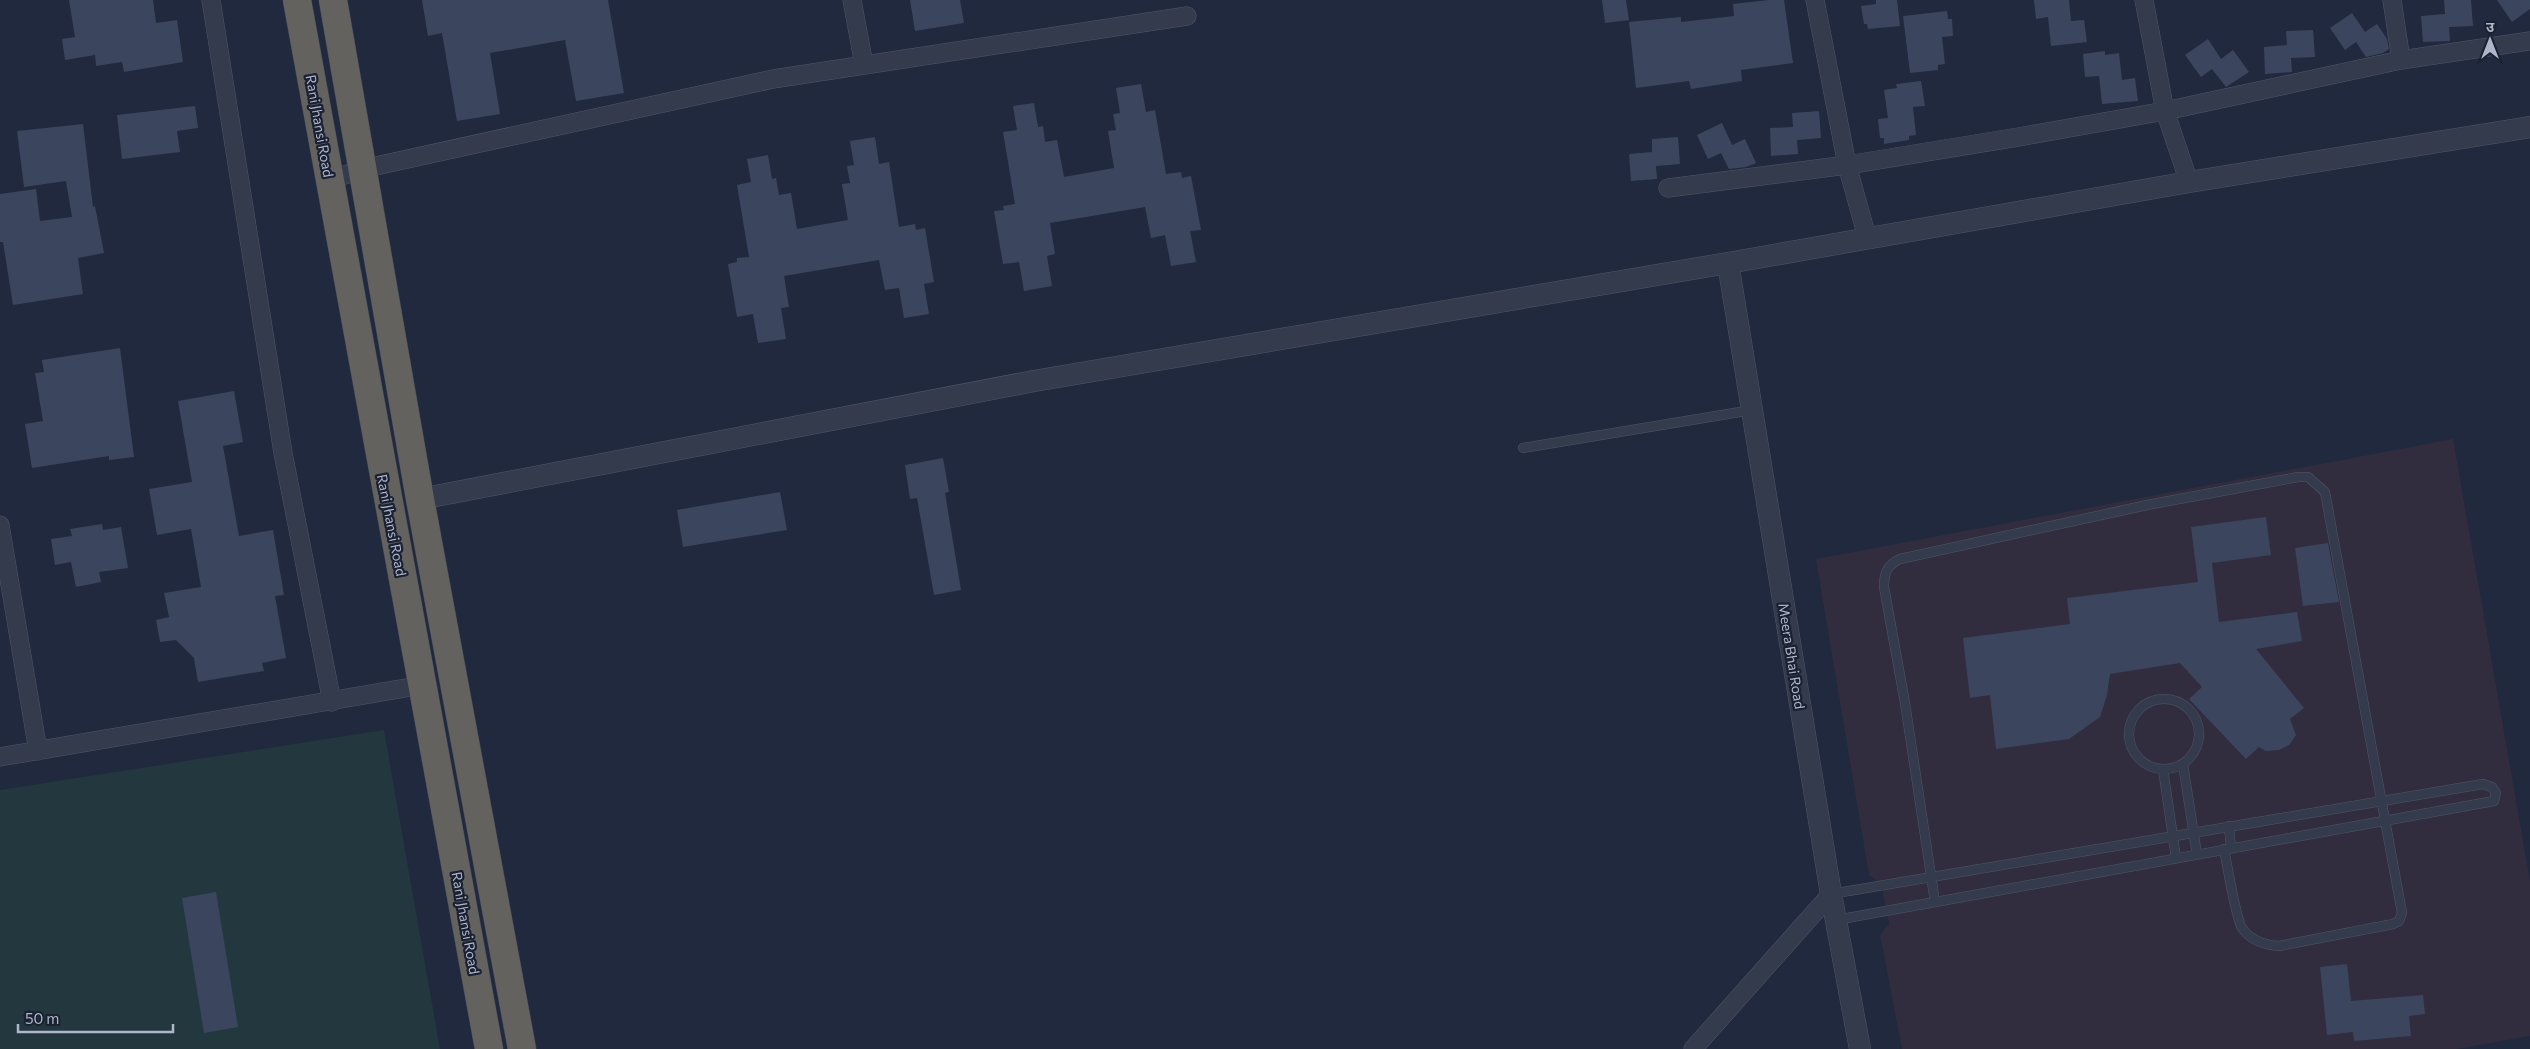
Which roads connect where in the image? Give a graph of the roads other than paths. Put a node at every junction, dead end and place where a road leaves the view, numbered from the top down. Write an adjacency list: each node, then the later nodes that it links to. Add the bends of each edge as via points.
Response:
1 (211, 0): 26 (street, via 283,453)
2 (297, 0): 16 (highway, Rani Jhansi Road)
3 (332, 0): 15 (highway)
4 (852, 0): 11 (street)
5 (1815, 0): 14 (street)
6 (2144, 0): 12 (street)
7 (2392, 0): 10 (street)
8 (1187, 16): 11 (street)
9 (2530, 41): 10 (street)
10 (2401, 60): 12 (street)
11 (864, 65): 15 (street, via 773,79)
12 (2165, 111): 14 (street); 17 (street)
13 (2530, 126): 17 (street)
14 (1847, 165): 18 (street); 19 (street)
15 (362, 169): 16 (street); 23 (highway)
16 (330, 180): 25 (highway, Rani Jhansi Road)
17 (2189, 182): 19 (street)
18 (1668, 188)
19 (1868, 237): 20 (street)
20 (1728, 263): 21 (street, Meera Bhai Road); 23 (street, via 1034,381)
21 (1752, 410): 22 (lane); 40 (street, Meera Bhai Road)
22 (1523, 448)
23 (420, 498): 44 (highway)
24 (0, 525): 27 (street)
25 (422, 685): 26 (street); 43 (highway, Rani Jhansi Road)
26 (332, 702): 27 (street)
27 (38, 751): 28 (street)
28 (0, 757)
29 (2183, 764): 30 (lane); 30 (lane, via 2198,745 2198,722 2192,711 2173,699 2152,700 2134,714 2128,737 2138,758 2148,766); 34 (lane)
30 (2163, 769): 35 (lane)
31 (2381, 801): 32 (lane); 32 (lane, via 2483,784 2492,787 2496,793 2494,801); 33 (lane); 39 (lane, via 2325,492 2308,477 2298,476 2147,505 1891,563 1884,574 1884,587)
32 (2384, 820): 36 (lane); 36 (lane, via 2402,913 2399,921 2279,946 2265,945 2241,927)
33 (2228, 826): 34 (lane); 36 (lane)
34 (2192, 833): 35 (lane); 37 (lane)
35 (2173, 836): 38 (lane); 39 (lane)
36 (2227, 849): 37 (lane)
37 (2197, 855): 38 (lane)
38 (2176, 858): 41 (lane)
39 (1931, 877): 40 (lane); 41 (lane)
40 (1831, 894): 42 (street, Meera Bhai Road); 45 (street)
41 (1935, 902): 42 (lane)
42 (1836, 920): 46 (street, Meera Bhai Road)
43 (490, 1049)
44 (522, 1049)
45 (1693, 1049)
46 (1860, 1049)

